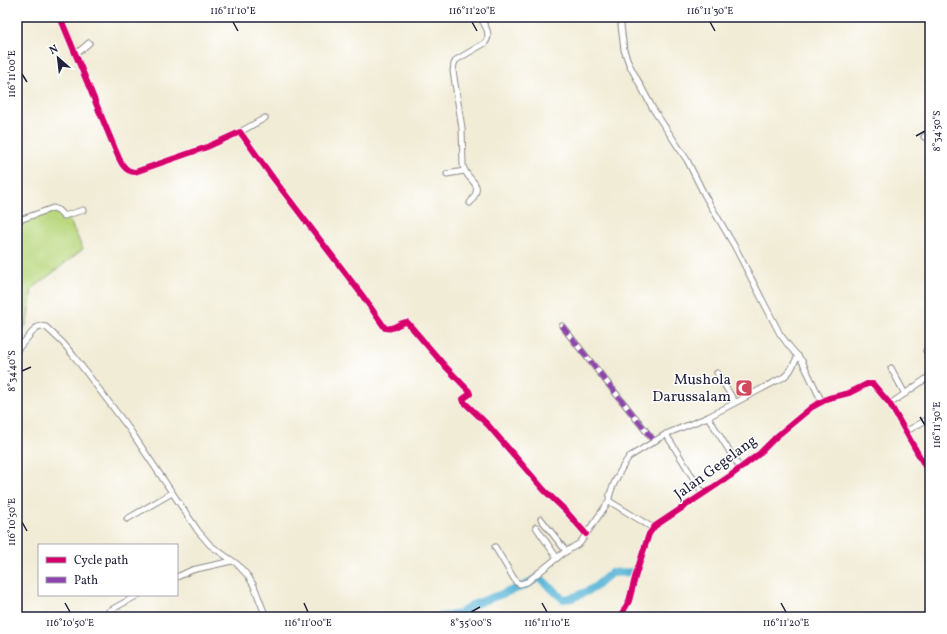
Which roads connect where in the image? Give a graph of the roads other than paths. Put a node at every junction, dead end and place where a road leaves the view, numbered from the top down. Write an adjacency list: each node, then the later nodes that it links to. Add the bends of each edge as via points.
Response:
1 (60, 17): 5 (street)
2 (480, 17): 10 (street, via 488,33 488,39 460,57 454,64 453,71 462,128)
3 (620, 17): 18 (street, via 624,50 640,85 687,160 780,334)
4 (89, 43): 5 (street)
5 (76, 54): 7 (street, via 114,149 123,166 130,172 207,147)
6 (265, 118): 7 (street)
7 (240, 132): 41 (street, via 385,328 390,329 407,322 470,393 463,399 464,402 488,425)
8 (930, 132): 9 (street)
9 (924, 137)
10 (464, 171): 11 (street); 12 (street, via 477,189)
11 (447, 174)
12 (470, 203)
13 (83, 210): 14 (street, via 64,216 53,208)
14 (17, 221)
15 (562, 326): 31 (street)
16 (17, 350): 34 (street, via 36,328 43,326 50,331 73,355 130,430)
17 (926, 351): 19 (street)
18 (798, 356): 24 (street, via 787,375); 25 (street)
19 (930, 356)
20 (891, 368): 23 (street)
21 (717, 373): 24 (street)
22 (930, 376): 23 (street)
23 (905, 394): 26 (street)
24 (735, 402): 27 (street)
25 (822, 402): 26 (street, Jalan Gegelang, via 870,383 876,386); 32 (street, Jalan Gegelang, via 805,413)
26 (890, 404): 29 (street)
27 (708, 417): 30 (street); 32 (street)
28 (930, 418): 29 (street)
29 (905, 432): 33 (street)
30 (666, 434): 31 (street); 35 (street)
31 (654, 441): 36 (street, via 627,460)
32 (740, 468): 35 (street, Jalan Gegelang)
33 (930, 475)
34 (172, 493): 37 (street); 45 (street, via 205,540)
35 (703, 494): 40 (street, Jalan Gegelang)
36 (609, 500): 40 (street); 41 (street)
37 (127, 519)
38 (541, 519): 43 (street)
39 (536, 527): 44 (street)
40 (653, 528): 50 (street, Jalan Gegelang, via 638,565 629,601)
41 (586, 534): 43 (street, via 580,543)
42 (496, 547): 44 (street, via 516,582 520,584 527,582)
43 (566, 551): 44 (street)
44 (558, 558)
45 (232, 561): 46 (street); 49 (street, via 248,576)
46 (178, 576)
47 (136, 596): 48 (street)
48 (109, 611)
49 (266, 617)
50 (620, 617)

